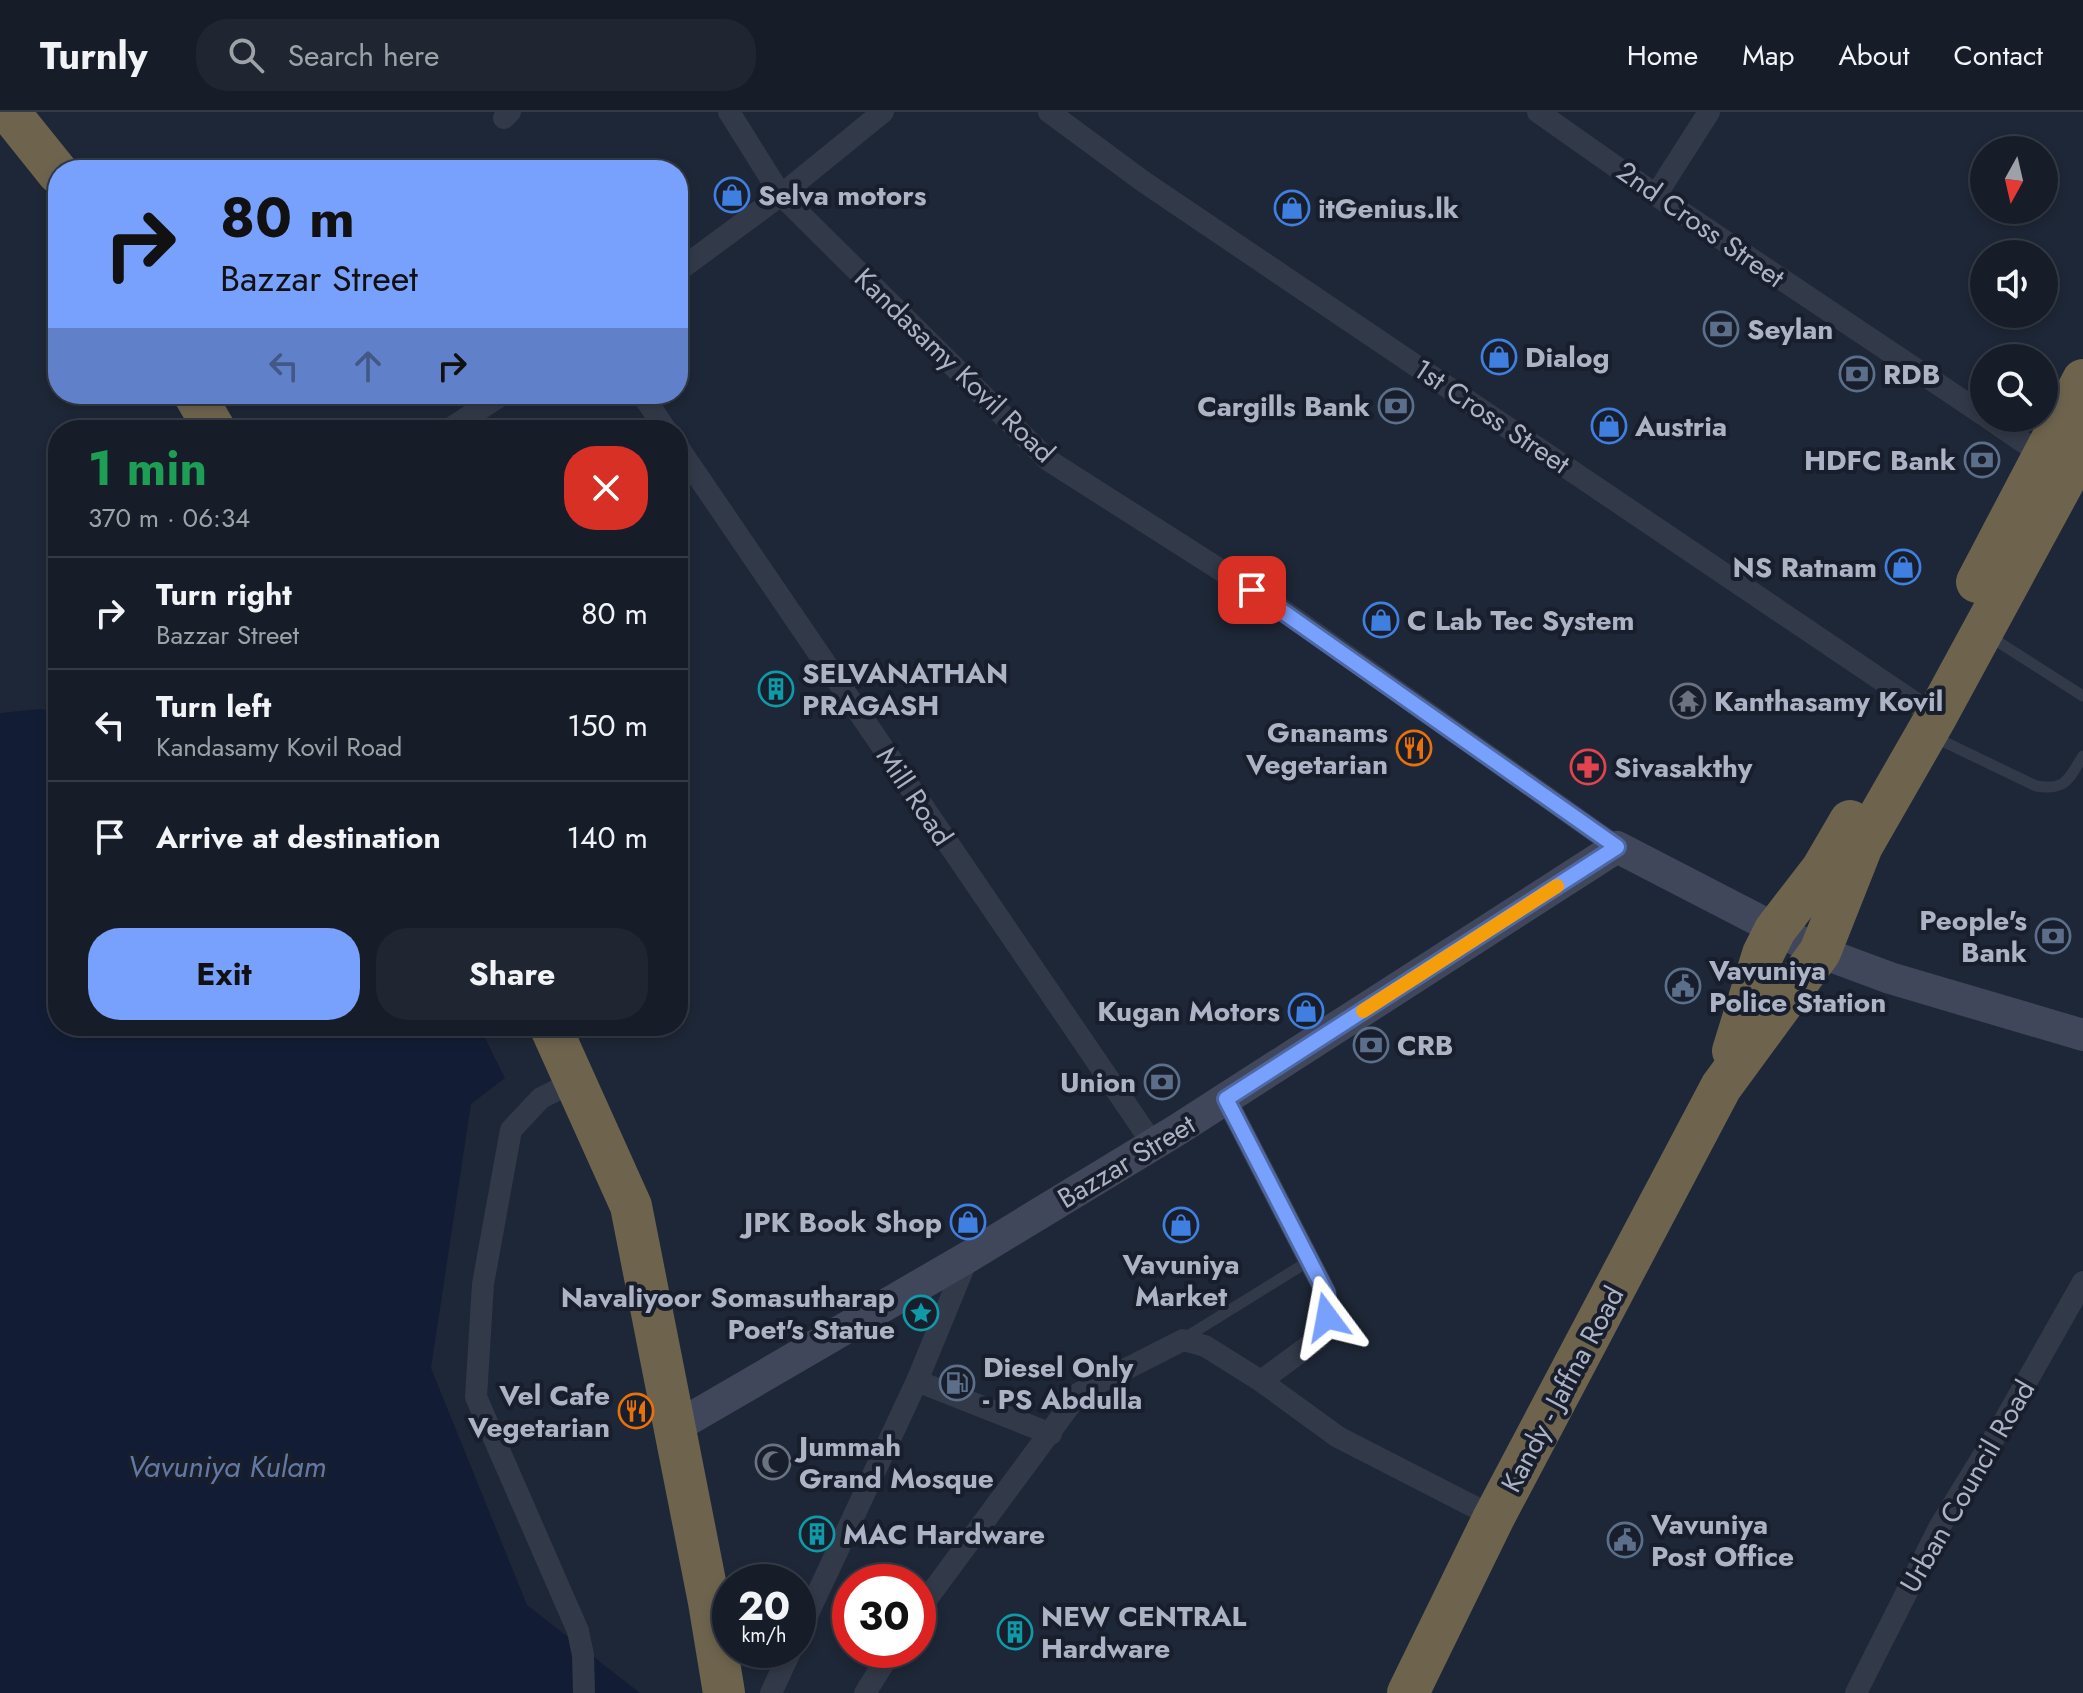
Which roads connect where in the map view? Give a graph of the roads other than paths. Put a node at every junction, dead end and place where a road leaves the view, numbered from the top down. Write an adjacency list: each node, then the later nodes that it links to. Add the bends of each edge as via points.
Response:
1 (9, 112): 7 (highway)
2 (729, 112): 8 (street, Kandasamy Kovil Road)
3 (883, 112): 8 (street)
4 (1049, 112): 20 (street, 1st Cross Street)
5 (1538, 112): 9 (street, 2nd Cross Street)
6 (1709, 112): 9 (street)
7 (48, 161)
8 (781, 195): 10 (street); 22 (street, Kandasamy Kovil Road, via 1048,460 1277,606)
9 (1656, 195): 13 (street, 2nd Cross Street)
10 (688, 264)
11 (2083, 380): 16 (highway, Kandy - Jaffna Road)
12 (488, 404): 14 (street)
13 (1970, 406)
14 (463, 420)
15 (2015, 432): 16 (street, 2nd Cross Street)
16 (2065, 458): 18 (highway, Kandy - Jaffna Road)
17 (688, 462): 30 (street, Mill Road)
18 (1983, 610): 19 (lane); 20 (highway, Kandy - Jaffna Road)
19 (2083, 696)
20 (1925, 717): 21 (lane, via 2036,786 2053,789 2065,784); 23 (highway, Kandy - Jaffna Road); 24 (highway, Kandy - Jaffna Road, via 1862,846)
21 (2083, 756)
22 (1617, 847): 23 (main road); 29 (main road, Bazzar Street)
23 (1775, 930): 24 (main road); 28 (highway, Kandy - Jaffna Road)
24 (1820, 952): 25 (main road); 28 (highway, Kandy - Jaffna Road)
25 (2083, 1035)
26 (555, 1036): 27 (highway)
27 (577, 1080): 37 (highway, via 631,1206); 44 (street, via 541,1098 511,1130 483,1284 476,1397 578,1631)
28 (1721, 1087): 39 (highway, Kandy - Jaffna Road)
29 (1226, 1099): 30 (main road, Bazzar Street); 32 (street)
30 (1153, 1144): 31 (main road, Bazzar Street)
31 (968, 1257): 35 (street); 37 (main road, Bazzar Street)
32 (1309, 1261): 34 (lane); 36 (street, via 1326,1293 1327,1317 1318,1339)
33 (2083, 1282): 49 (street, Urban Council Road, via 1940,1526)
34 (1183, 1340): 36 (street, via 1205,1346); 38 (street, via 1079,1393)
35 (917, 1381): 38 (street); 41 (street)
36 (1261, 1381): 39 (street, via 1338,1437)
37 (674, 1428): 45 (highway)
38 (1051, 1434): 40 (street)
39 (1494, 1517): 48 (highway, Kandy - Jaffna Road)
40 (936, 1587)
41 (816, 1597)
42 (783, 1668): 46 (street)
43 (881, 1668): 47 (street)
44 (584, 1693)
45 (724, 1693)
46 (771, 1693)
47 (865, 1693)
48 (1408, 1693)
49 (1856, 1693)

